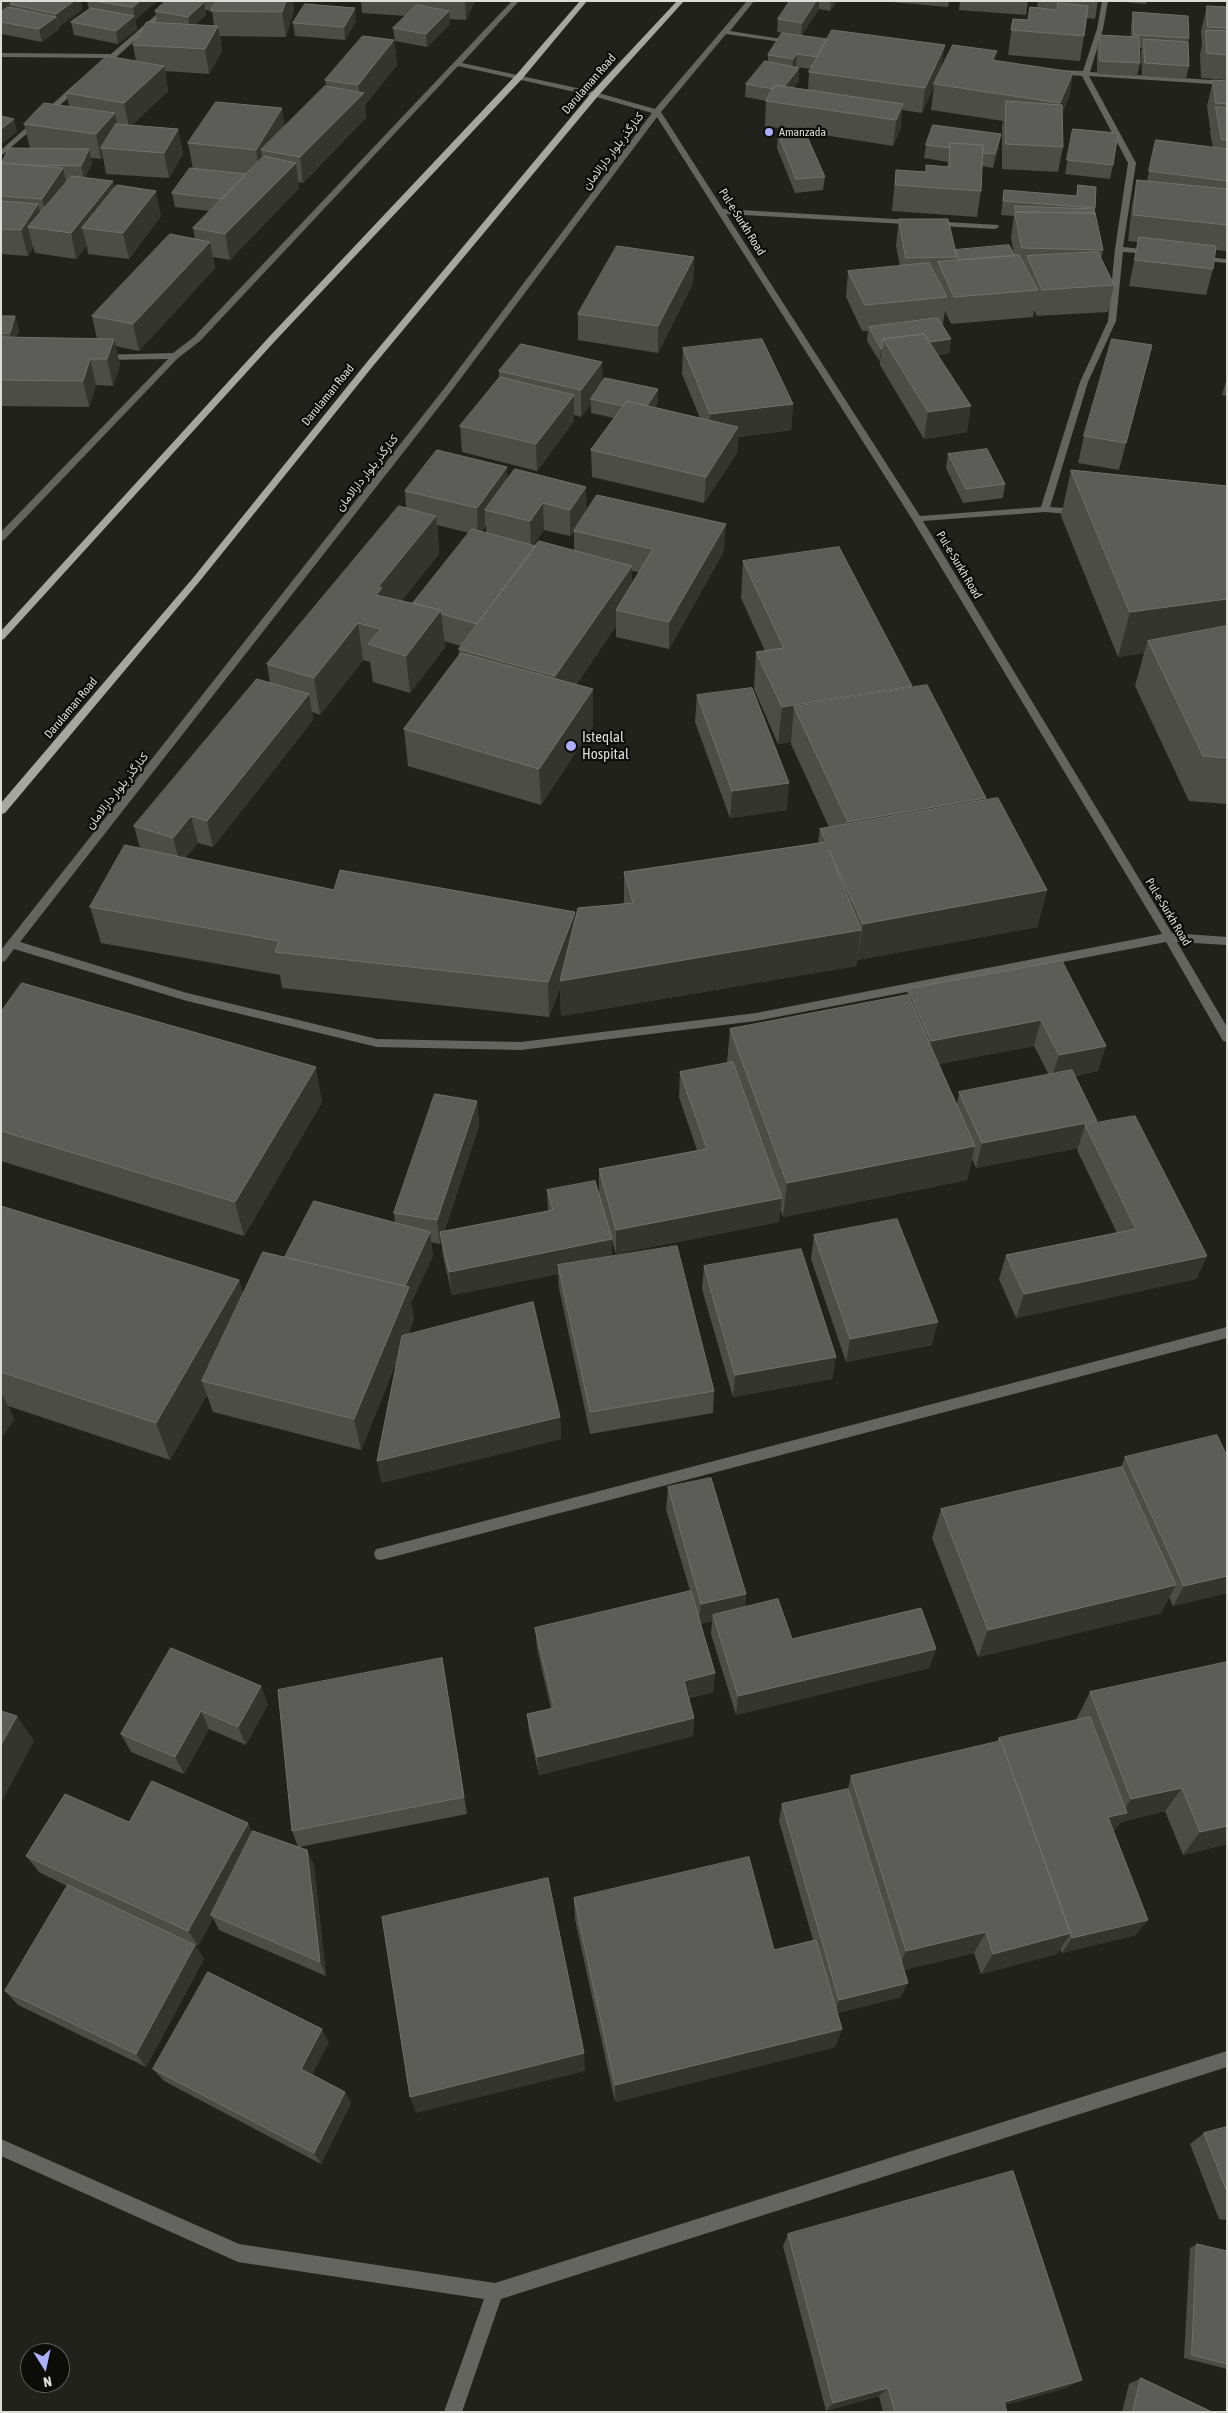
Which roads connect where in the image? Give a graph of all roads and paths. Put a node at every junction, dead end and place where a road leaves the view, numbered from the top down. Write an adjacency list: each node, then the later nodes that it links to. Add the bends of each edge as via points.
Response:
1 (176, 1): 10 (street)
2 (516, 1): 11 (street)
3 (584, 1): 15 (main road)
4 (681, 1): 18 (main road, Darulaman Road)
5 (751, 1): 7 (street, کنارگذر بلوار دارالامان)
6 (1105, 1): 13 (street)
7 (725, 32): 8 (street); 19 (street, کنارگذر بلوار دارالامان)
8 (801, 44)
9 (1, 55): 10 (street)
10 (113, 56): 14 (street)
11 (458, 64): 15 (street); 27 (street, via 197,339)
12 (1046, 70): 13 (street)
13 (1085, 75): 17 (street); 23 (street, via 1132,163)
14 (91, 76)
15 (519, 77): 18 (street); 33 (main road, via 272,339)
16 (83, 82): 20 (street)
17 (1227, 83)
18 (595, 94): 19 (street); 34 (main road, Darulaman Road, via 370,364 196,580)
19 (657, 112): 21 (street, Pul-e-Surkh Road); 37 (street, کنارگذر بلوار دارالامان, via 446,392)
20 (1, 154)
21 (720, 212): 22 (street); 31 (street, Pul-e-Surkh Road)
22 (995, 227)
23 (1119, 249): 24 (street); 29 (street, via 1112,321 1084,382)
24 (1158, 253)
25 (1188, 256): 26 (street)
26 (1227, 261)
27 (175, 356): 28 (street); 32 (street)
28 (88, 357)
29 (1045, 508): 30 (street); 31 (street)
30 (1092, 513)
31 (917, 519): 35 (street, Pul-e-Surkh Road)
32 (1, 538)
33 (1, 637)
34 (1, 810)
35 (1169, 937): 36 (street); 37 (street, via 756,1018 521,1046 377,1043 187,997); 39 (street, Pul-e-Surkh Road)
36 (1227, 941)
37 (12, 944): 38 (street, کنارگذر بلوار دارالامان)
38 (1, 958)
39 (1227, 1038)
40 (1227, 1332): 41 (street)
41 (381, 1554)
42 (1227, 2059): 44 (street)
43 (1, 2147): 44 (street, via 238,2253)
44 (495, 2292): 45 (street)
45 (453, 2412)

